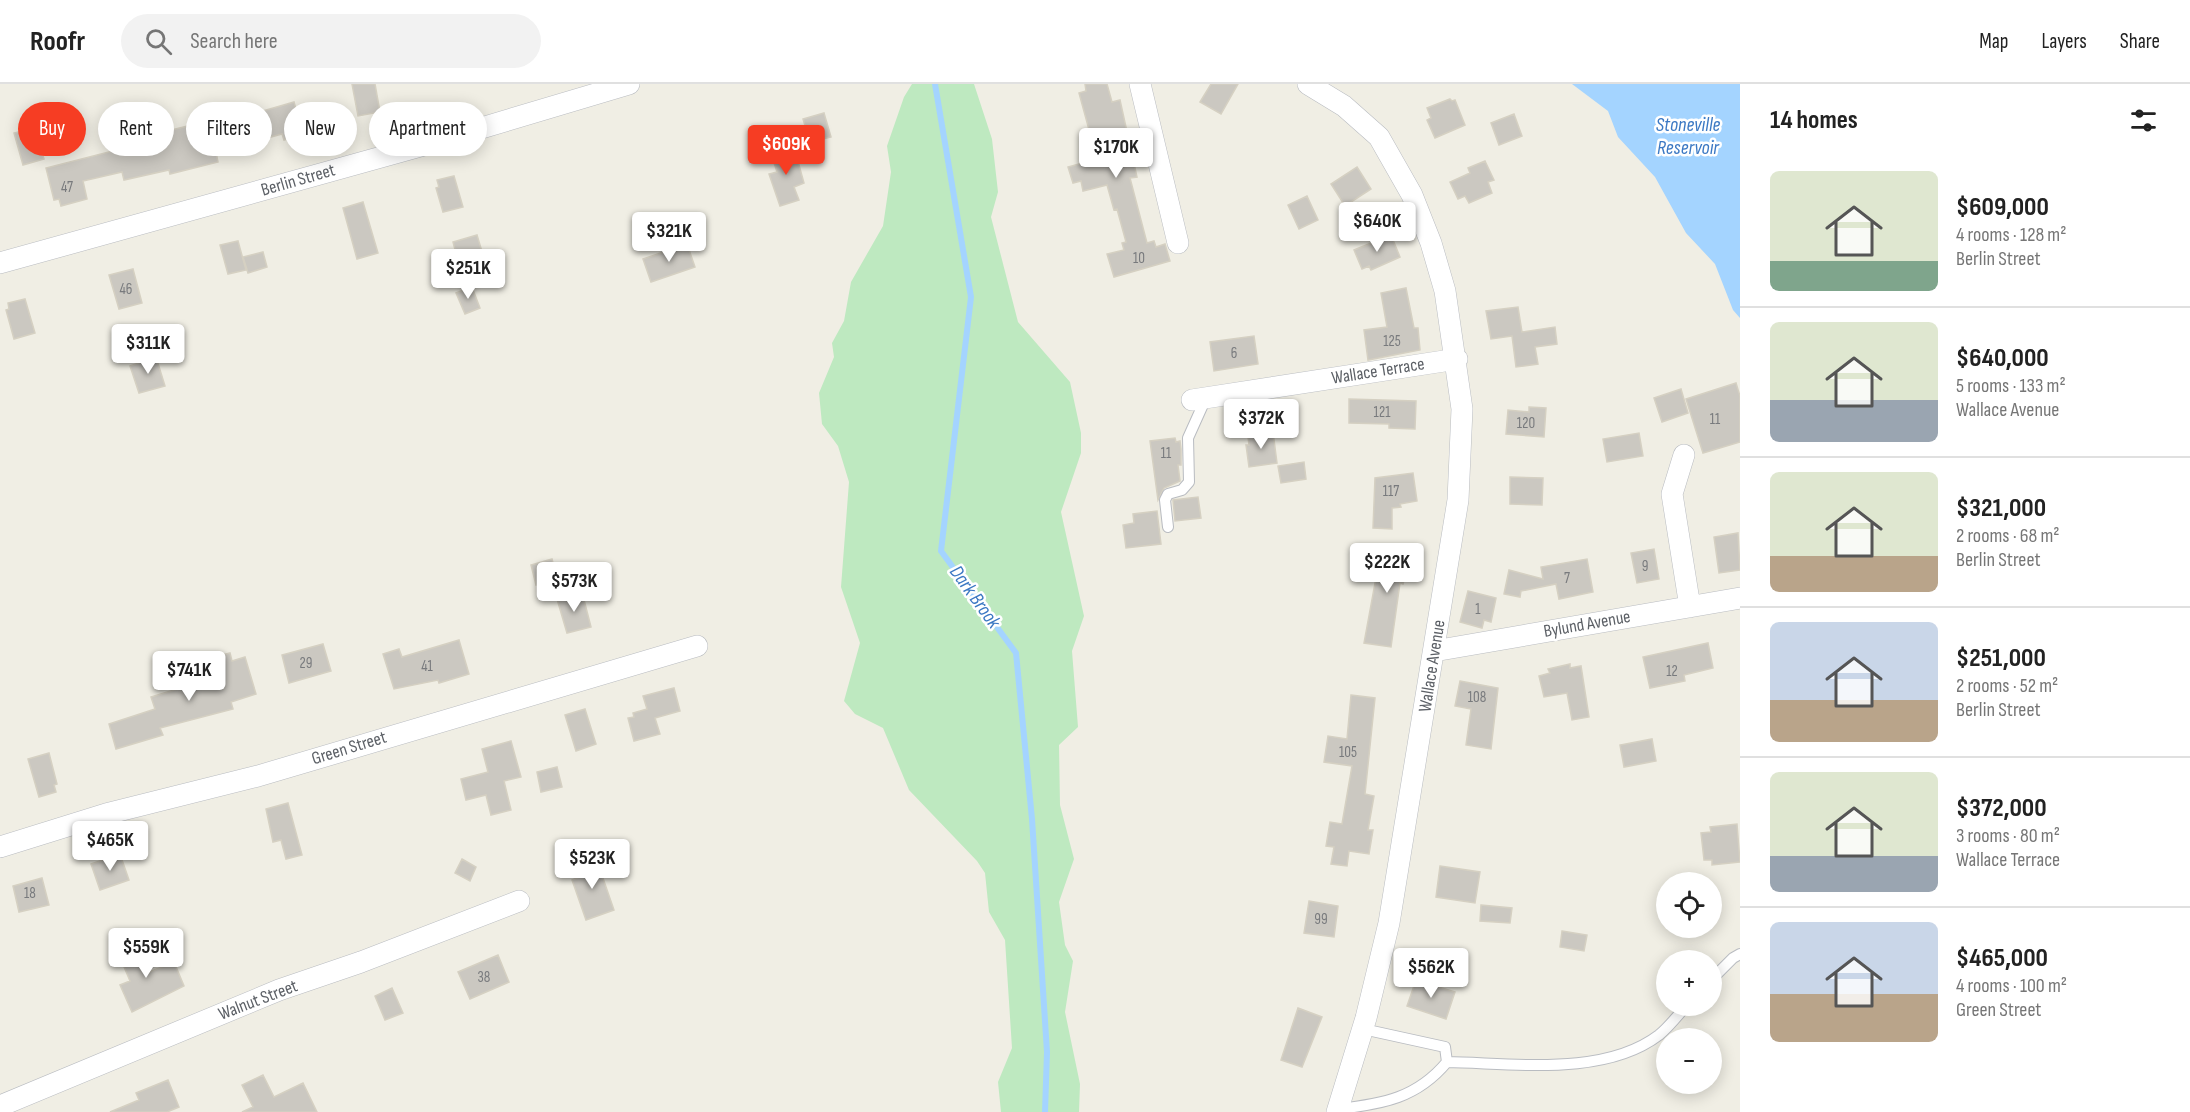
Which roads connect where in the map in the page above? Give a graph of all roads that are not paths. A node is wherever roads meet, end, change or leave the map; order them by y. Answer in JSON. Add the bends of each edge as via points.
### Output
{"nodes":[{"id":1,"x":628,"y":84,"type":"edge"},
{"id":2,"x":1140,"y":84,"type":"edge"},
{"id":3,"x":1308,"y":84,"type":"edge"},
{"id":4,"x":1178,"y":243,"type":"dead end"},
{"id":5,"x":0,"y":263,"type":"edge"},
{"id":6,"x":1457,"y":359,"type":"junction"},
{"id":7,"x":1199,"y":399,"type":"joint"},
{"id":8,"x":1684,"y":455,"type":"dead end"},
{"id":9,"x":1168,"y":527,"type":"dead end"},
{"id":10,"x":1740,"y":598,"type":"edge"},
{"id":11,"x":1690,"y":607,"type":"junction"},
{"id":12,"x":697,"y":646,"type":"dead end"},
{"id":13,"x":1434,"y":651,"type":"junction"},
{"id":14,"x":0,"y":847,"type":"edge"},
{"id":15,"x":519,"y":901,"type":"dead end"},
{"id":16,"x":1740,"y":954,"type":"edge"},
{"id":17,"x":1722,"y":969,"type":"edge"},
{"id":18,"x":1677,"y":1016,"type":"edge"},
{"id":19,"x":1362,"y":1029,"type":"junction"},
{"id":20,"x":1448,"y":1062,"type":"junction"},
{"id":21,"x":0,"y":1106,"type":"edge"},
{"id":22,"x":1338,"y":1111,"type":"edge"}],
"edges":[{"from":1,"to":5,"type":"street","name":"Berlin Street"},
{"from":2,"to":4,"type":"street"},
{"from":3,"to":6,"type":"street","name":"Wallace Avenue","via":[[1368,126],[1402,175],[1439,268]]},
{"from":6,"to":7,"type":"street","name":"Wallace Terrace"},
{"from":6,"to":13,"type":"street","name":"Wallace Avenue","via":[[1462,410],[1461,473]]},
{"from":7,"to":9,"type":"lane","via":[[1188,438],[1189,482],[1165,500]]},
{"from":8,"to":11,"type":"street","via":[[1672,494]]},
{"from":10,"to":11,"type":"street","name":"Bylund Avenue"},
{"from":11,"to":13,"type":"street","name":"Bylund Avenue"},
{"from":12,"to":14,"type":"street","name":"Green Street","via":[[258,776],[106,814]]},
{"from":13,"to":19,"type":"street","name":"Wallace Avenue","via":[[1389,923]]},
{"from":15,"to":21,"type":"street","name":"Walnut Street","via":[[279,990]]},
{"from":16,"to":17,"type":"lane"},
{"from":18,"to":20,"type":"lane","via":[[1659,1035],[1626,1054],[1577,1064]]},
{"from":19,"to":20,"type":"lane","via":[[1445,1047]]},
{"from":19,"to":22,"type":"street","name":"Wallace Avenue"},
{"from":20,"to":22,"type":"lane","via":[[1431,1081],[1384,1104]]}]}
